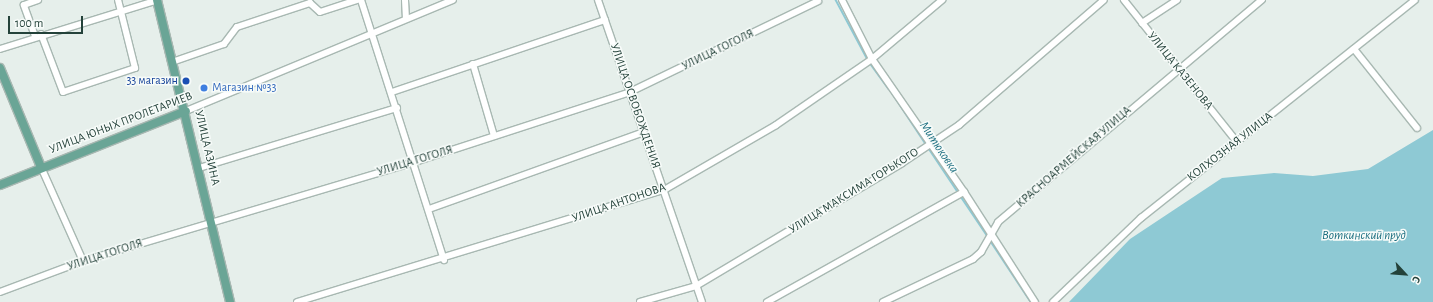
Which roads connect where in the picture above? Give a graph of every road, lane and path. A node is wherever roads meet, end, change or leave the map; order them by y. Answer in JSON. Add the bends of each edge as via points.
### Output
{"nodes":[{"id":1,"x":38,"y":0,"type":"edge"},
{"id":2,"x":118,"y":0,"type":"edge"},
{"id":3,"x":157,"y":0,"type":"edge"},
{"id":4,"x":358,"y":0,"type":"edge"},
{"id":5,"x":362,"y":0,"type":"edge"},
{"id":6,"x":405,"y":0,"type":"edge"},
{"id":7,"x":454,"y":0,"type":"edge"},
{"id":8,"x":598,"y":0,"type":"edge"},
{"id":9,"x":842,"y":0,"type":"edge"},
{"id":10,"x":942,"y":0,"type":"edge"},
{"id":11,"x":1104,"y":0,"type":"edge"},
{"id":12,"x":1124,"y":0,"type":"edge"},
{"id":13,"x":1177,"y":0,"type":"edge"},
{"id":14,"x":1262,"y":0,"type":"edge"},
{"id":15,"x":1415,"y":0,"type":"edge"},
{"id":16,"x":818,"y":1,"type":"dead end"},
{"id":17,"x":121,"y":14,"type":"junction"},
{"id":18,"x":406,"y":19,"type":"junction"},
{"id":19,"x":605,"y":20,"type":"junction"},
{"id":20,"x":1142,"y":23,"type":"junction"},
{"id":21,"x":372,"y":33,"type":"junction"},
{"id":22,"x":38,"y":35,"type":"junction"},
{"id":23,"x":0,"y":49,"type":"edge"},
{"id":24,"x":1354,"y":49,"type":"junction"},
{"id":25,"x":870,"y":60,"type":"junction"},
{"id":26,"x":172,"y":62,"type":"junction"},
{"id":27,"x":473,"y":64,"type":"junction"},
{"id":28,"x":0,"y":68,"type":"edge"},
{"id":29,"x":1178,"y":68,"type":"junction"},
{"id":30,"x":392,"y":92,"type":"junction"},
{"id":31,"x":630,"y":92,"type":"junction"},
{"id":32,"x":397,"y":108,"type":"junction"},
{"id":33,"x":186,"y":111,"type":"junction"},
{"id":34,"x":1417,"y":128,"type":"dead end"},
{"id":35,"x":644,"y":132,"type":"junction"},
{"id":36,"x":494,"y":136,"type":"junction"},
{"id":37,"x":1237,"y":142,"type":"junction"},
{"id":38,"x":928,"y":145,"type":"junction"},
{"id":39,"x":415,"y":162,"type":"junction"},
{"id":40,"x":41,"y":167,"type":"junction"},
{"id":41,"x":199,"y":168,"type":"junction"},
{"id":42,"x":0,"y":186,"type":"edge"},
{"id":43,"x":664,"y":190,"type":"junction"},
{"id":44,"x":964,"y":192,"type":"junction"},
{"id":45,"x":429,"y":209,"type":"junction"},
{"id":46,"x":213,"y":222,"type":"junction"},
{"id":47,"x":990,"y":234,"type":"junction"},
{"id":48,"x":444,"y":260,"type":"junction"},
{"id":49,"x":82,"y":261,"type":"junction"},
{"id":50,"x":696,"y":286,"type":"junction"},
{"id":51,"x":0,"y":292,"type":"edge"},
{"id":52,"x":230,"y":302,"type":"edge"},
{"id":53,"x":297,"y":302,"type":"edge"},
{"id":54,"x":640,"y":302,"type":"edge"},
{"id":55,"x":702,"y":302,"type":"edge"},
{"id":56,"x":766,"y":302,"type":"edge"},
{"id":57,"x":883,"y":302,"type":"edge"},
{"id":58,"x":1035,"y":302,"type":"edge"},
{"id":59,"x":1053,"y":302,"type":"edge"}],
"edges":[{"from":1,"to":22,"type":"street","via":[[24,5]]},
{"from":2,"to":17,"type":"street"},
{"from":3,"to":17,"type":"street"},
{"from":3,"to":26,"type":"main road","name":"УЛИЦА АЗИНА"},
{"from":4,"to":26,"type":"street","via":[[320,12],[310,3],[237,27],[224,44]]},
{"from":5,"to":21,"type":"street"},
{"from":6,"to":18,"type":"street"},
{"from":7,"to":18,"type":"street","name":"УЛИЦА ЮНЫХ ПРОЛЕТАРИЕВ"},
{"from":8,"to":19,"type":"street","name":"УЛИЦА ОСВОБОЖДЕНИЯ"},
{"from":9,"to":25,"type":"street"},
{"from":10,"to":25,"type":"street","name":"УЛИЦА АНТОНОВА"},
{"from":11,"to":38,"type":"street","name":"УЛИЦА МАКСИМА ГОРЬКОГО","via":[[959,125]]},
{"from":12,"to":20,"type":"street","name":"УЛИЦА КАЗЕНОВА"},
{"from":13,"to":20,"type":"street"},
{"from":14,"to":29,"type":"street","name":"КРАСНОАРМЕЙСКАЯ УЛИЦА"},
{"from":15,"to":24,"type":"street","name":"КОЛХОЗНАЯ УЛИЦА"},
{"from":16,"to":31,"type":"street","name":"УЛИЦА ГОГОЛЯ"},
{"from":17,"to":22,"type":"street"},
{"from":17,"to":22,"type":"street","via":[[135,68],[63,92]]},
{"from":18,"to":21,"type":"street","name":"УЛИЦА ЮНЫХ ПРОЛЕТАРИЕВ"},
{"from":19,"to":27,"type":"street"},
{"from":19,"to":31,"type":"street","name":"УЛИЦА ОСВОБОЖДЕНИЯ"},
{"from":20,"to":29,"type":"street","name":"УЛИЦА КАЗЕНОВА"},
{"from":21,"to":30,"type":"street"},
{"from":21,"to":33,"type":"street","name":"УЛИЦА ЮНЫХ ПРОЛЕТАРИЕВ"},
{"from":22,"to":23,"type":"street"},
{"from":24,"to":34,"type":"street"},
{"from":24,"to":37,"type":"street","name":"КОЛХОЗНАЯ УЛИЦА"},
{"from":25,"to":38,"type":"street"},
{"from":25,"to":43,"type":"street","name":"УЛИЦА АНТОНОВА","via":[[776,125]]},
{"from":26,"to":33,"type":"main road","name":"УЛИЦА АЗИНА"},
{"from":27,"to":30,"type":"street"},
{"from":27,"to":36,"type":"street"},
{"from":28,"to":40,"type":"main road"},
{"from":29,"to":37,"type":"street","name":"УЛИЦА КАЗЕНОВА"},
{"from":29,"to":47,"type":"street","name":"КРАСНОАРМЕЙСКАЯ УЛИЦА","via":[[998,222]]},
{"from":30,"to":32,"type":"street"},
{"from":31,"to":35,"type":"street","name":"УЛИЦА ОСВОБОЖДЕНИЯ"},
{"from":31,"to":36,"type":"street","name":"УЛИЦА ГОГОЛЯ"},
{"from":32,"to":39,"type":"street"},
{"from":32,"to":41,"type":"street"},
{"from":33,"to":40,"type":"main road","name":"УЛИЦА ЮНЫХ ПРОЛЕТАРИЕВ"},
{"from":33,"to":41,"type":"main road","name":"УЛИЦА АЗИНА"},
{"from":35,"to":43,"type":"street","name":"УЛИЦА ОСВОБОЖДЕНИЯ"},
{"from":35,"to":45,"type":"street"},
{"from":36,"to":39,"type":"street","name":"УЛИЦА ГОГОЛЯ"},
{"from":37,"to":59,"type":"street","name":"КОЛХОЗНАЯ УЛИЦА","via":[[1141,218]]},
{"from":38,"to":44,"type":"street"},
{"from":38,"to":50,"type":"street","name":"УЛИЦА МАКСИМА ГОРЬКОГО"},
{"from":39,"to":45,"type":"street"},
{"from":39,"to":46,"type":"street","name":"УЛИЦА ГОГОЛЯ"},
{"from":40,"to":42,"type":"main road","name":"УЛИЦА ЮНЫХ ПРОЛЕТАРИЕВ"},
{"from":40,"to":49,"type":"street"},
{"from":41,"to":46,"type":"main road","name":"УЛИЦА АЗИНА"},
{"from":43,"to":48,"type":"street","name":"УЛИЦА АНТОНОВА"},
{"from":43,"to":50,"type":"street","name":"УЛИЦА ОСВОБОЖДЕНИЯ"},
{"from":44,"to":47,"type":"street"},
{"from":44,"to":56,"type":"street"},
{"from":45,"to":48,"type":"street"},
{"from":46,"to":49,"type":"street","name":"УЛИЦА ГОГОЛЯ"},
{"from":46,"to":52,"type":"main road","name":"УЛИЦА АЗИНА"},
{"from":47,"to":57,"type":"street","name":"КРАСНОАРМЕЙСКАЯ УЛИЦА","via":[[986,244],[973,259]]},
{"from":47,"to":58,"type":"street"},
{"from":48,"to":53,"type":"street","name":"УЛИЦА АНТОНОВА"},
{"from":49,"to":51,"type":"street","name":"УЛИЦА ГОГОЛЯ"},
{"from":50,"to":54,"type":"street","name":"УЛИЦА МАКСИМА ГОРЬКОГО"},
{"from":50,"to":55,"type":"street","name":"УЛИЦА ОСВОБОЖДЕНИЯ"}]}
